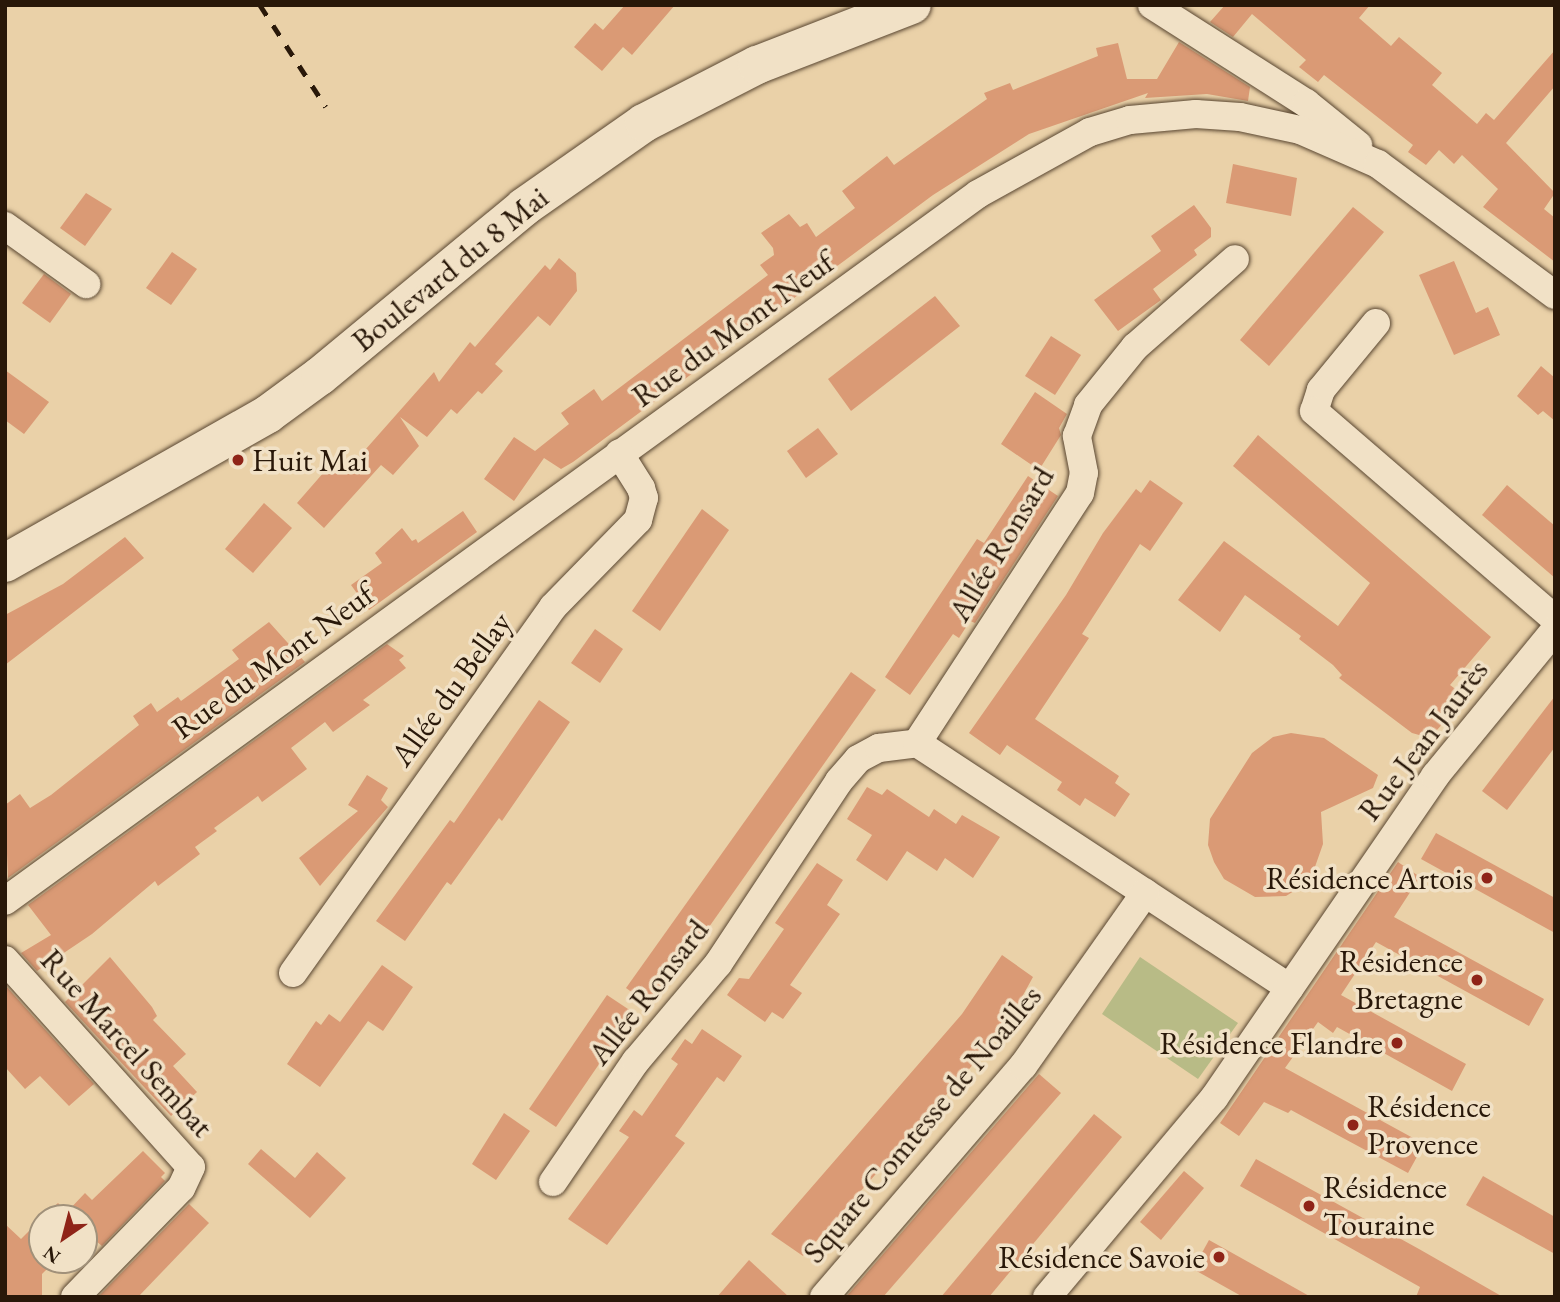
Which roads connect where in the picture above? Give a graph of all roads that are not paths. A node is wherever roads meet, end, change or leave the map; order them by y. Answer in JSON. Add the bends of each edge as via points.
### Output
{"nodes":[{"id":1,"x":912,"y":5,"type":"edge"},
{"id":2,"x":1152,"y":5,"type":"edge"},
{"id":3,"x":1378,"y":164,"type":"junction"},
{"id":4,"x":5,"y":226,"type":"edge"},
{"id":5,"x":1235,"y":259,"type":"dead end"},
{"id":6,"x":86,"y":284,"type":"dead end"},
{"id":7,"x":1555,"y":295,"type":"edge"},
{"id":8,"x":1376,"y":323,"type":"dead end"},
{"id":9,"x":620,"y":453,"type":"junction"},
{"id":10,"x":5,"y":563,"type":"edge"},
{"id":11,"x":1555,"y":619,"type":"edge"},
{"id":12,"x":1555,"y":629,"type":"edge"},
{"id":13,"x":917,"y":743,"type":"junction"},
{"id":14,"x":1145,"y":893,"type":"junction"},
{"id":15,"x":5,"y":901,"type":"edge"},
{"id":16,"x":5,"y":960,"type":"edge"},
{"id":17,"x":293,"y":973,"type":"dead end"},
{"id":18,"x":1290,"y":988,"type":"junction"},
{"id":19,"x":552,"y":1182,"type":"dead end"},
{"id":20,"x":75,"y":1297,"type":"edge"},
{"id":21,"x":824,"y":1297,"type":"edge"},
{"id":22,"x":1047,"y":1297,"type":"edge"}],
"edges":[{"from":1,"to":10,"type":"main road","name":"Boulevard du 8 Mai","via":[[757,65],[644,124],[523,206],[268,414]]},
{"from":2,"to":3,"type":"street","via":[[1306,103]]},
{"from":3,"to":7,"type":"street","name":"Rue du Mont Neuf"},
{"from":3,"to":9,"type":"street","name":"Rue du Mont Neuf","via":[[1300,130],[1240,117],[1162,115],[1090,132],[993,183]]},
{"from":4,"to":6,"type":"street"},
{"from":5,"to":13,"type":"street","name":"Allée Ronsard","via":[[1135,346],[1088,405],[1077,436],[1084,472],[1080,493]]},
{"from":8,"to":11,"type":"street","via":[[1321,390],[1314,411]]},
{"from":9,"to":15,"type":"street","name":"Rue du Mont Neuf"},
{"from":9,"to":17,"type":"street","name":"Allée du Bellay","via":[[644,498],[638,520],[554,607]]},
{"from":12,"to":18,"type":"street","name":"Rue Jean Jaurès","via":[[1434,776]]},
{"from":13,"to":14,"type":"street"},
{"from":13,"to":19,"type":"street","name":"Allée Ronsard","via":[[879,748],[848,769],[718,964],[636,1061]]},
{"from":14,"to":18,"type":"street"},
{"from":14,"to":21,"type":"street","name":"Square Comtesse de Noailles","via":[[1023,1066]]},
{"from":16,"to":20,"type":"street","name":"Rue Marcel Sembat","via":[[191,1167],[181,1188]]},
{"from":18,"to":22,"type":"street","name":"Rue Jean Jaurès","via":[[1186,1134]]}]}
